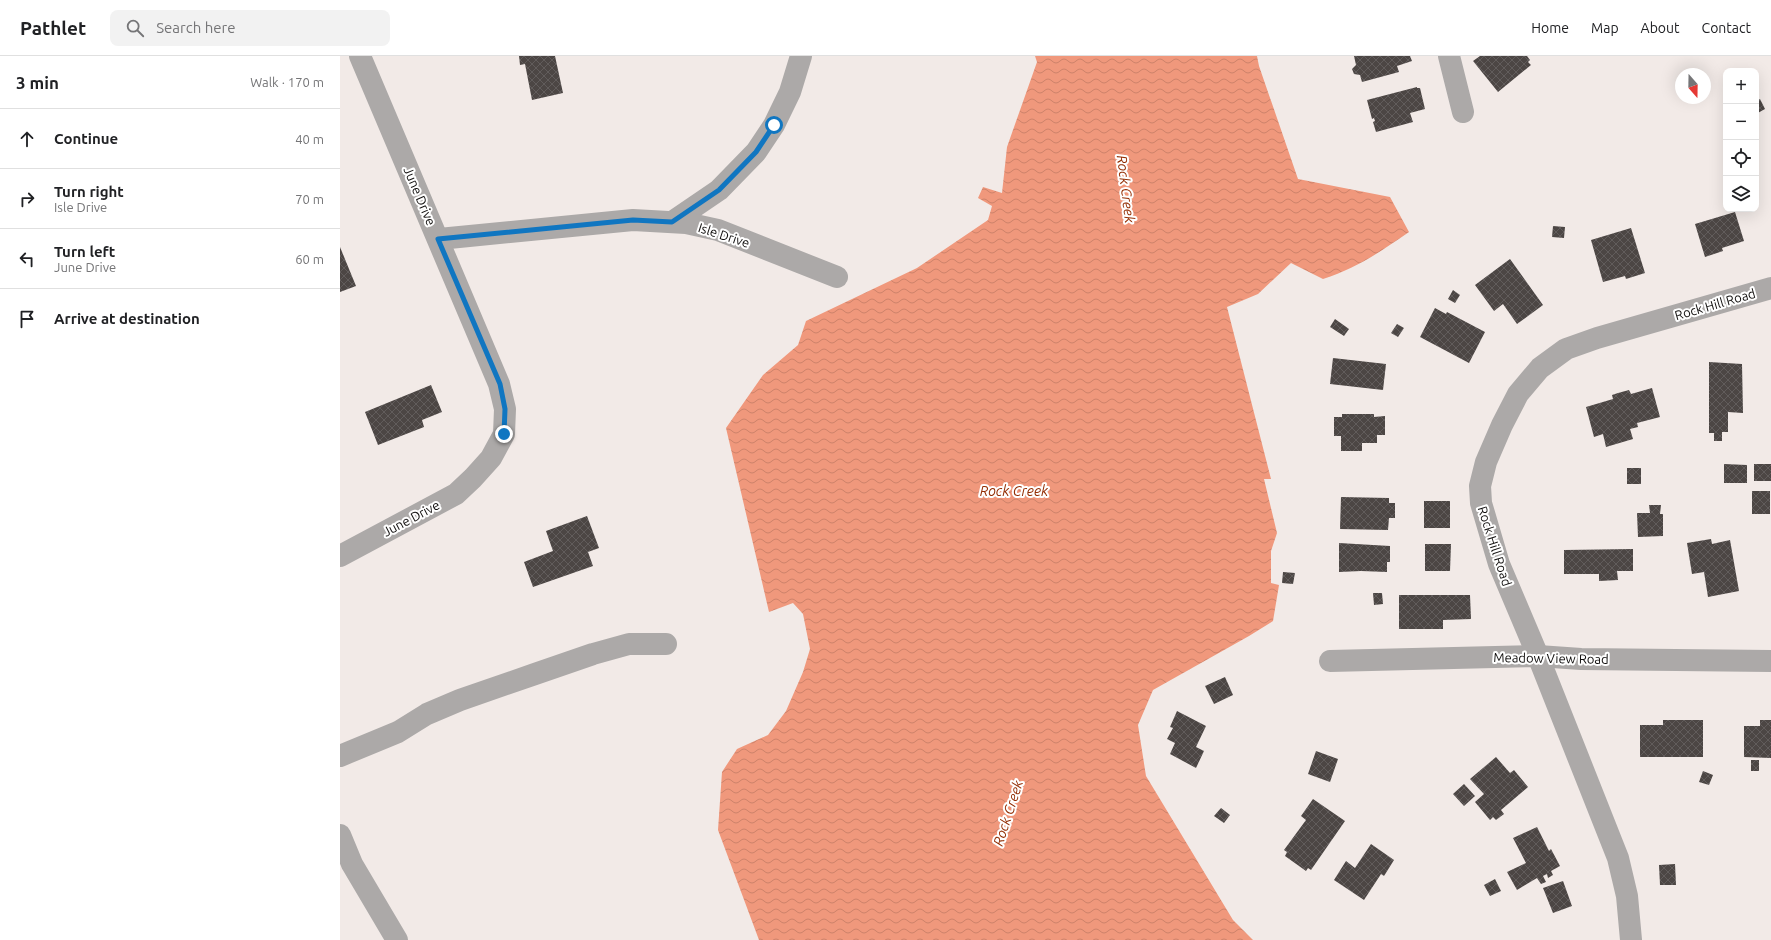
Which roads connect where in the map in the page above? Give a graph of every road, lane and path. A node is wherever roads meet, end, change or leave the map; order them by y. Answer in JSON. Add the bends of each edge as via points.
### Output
{"nodes":[{"id":1,"x":360,"y":56,"type":"edge"},
{"id":2,"x":801,"y":56,"type":"edge"},
{"id":3,"x":1449,"y":56,"type":"edge"},
{"id":4,"x":1463,"y":112,"type":"dead end"},
{"id":5,"x":672,"y":222,"type":"junction"},
{"id":6,"x":438,"y":239,"type":"junction"},
{"id":7,"x":837,"y":277,"type":"dead end"},
{"id":8,"x":1771,"y":288,"type":"edge"},
{"id":9,"x":340,"y":556,"type":"edge"},
{"id":10,"x":666,"y":644,"type":"dead end"},
{"id":11,"x":1538,"y":656,"type":"junction"},
{"id":12,"x":1330,"y":661,"type":"dead end"},
{"id":13,"x":1771,"y":661,"type":"edge"},
{"id":14,"x":340,"y":756,"type":"edge"},
{"id":15,"x":340,"y":835,"type":"edge"},
{"id":16,"x":396,"y":940,"type":"edge"},
{"id":17,"x":1630,"y":940,"type":"edge"}],
"edges":[{"from":1,"to":6,"type":"street","name":"June Drive"},
{"from":2,"to":5,"type":"street","via":[[790,92],[774,125],[756,152],[719,190]]},
{"from":3,"to":4,"type":"street"},
{"from":5,"to":6,"type":"street","name":"Isle Drive","via":[[633,220]]},
{"from":5,"to":7,"type":"street","name":"Isle Drive","via":[[718,230]]},
{"from":6,"to":9,"type":"street","name":"June Drive","via":[[500,384],[505,409],[504,434],[490,458],[456,494]]},
{"from":8,"to":11,"type":"street","name":"Rock Hill Road","via":[[1566,349],[1540,368],[1518,394],[1486,462],[1480,486],[1481,503],[1499,564]]},
{"from":10,"to":14,"type":"street","via":[[629,644],[542,671],[434,711],[398,732]]},
{"from":11,"to":12,"type":"street","name":"Meadow View Road"},
{"from":11,"to":13,"type":"street","name":"Meadow View Road","via":[[1581,659]]},
{"from":11,"to":17,"type":"street","name":"Rock Hill Road","via":[[1618,858],[1628,896]]},
{"from":15,"to":16,"type":"street","via":[[352,864]]}]}
